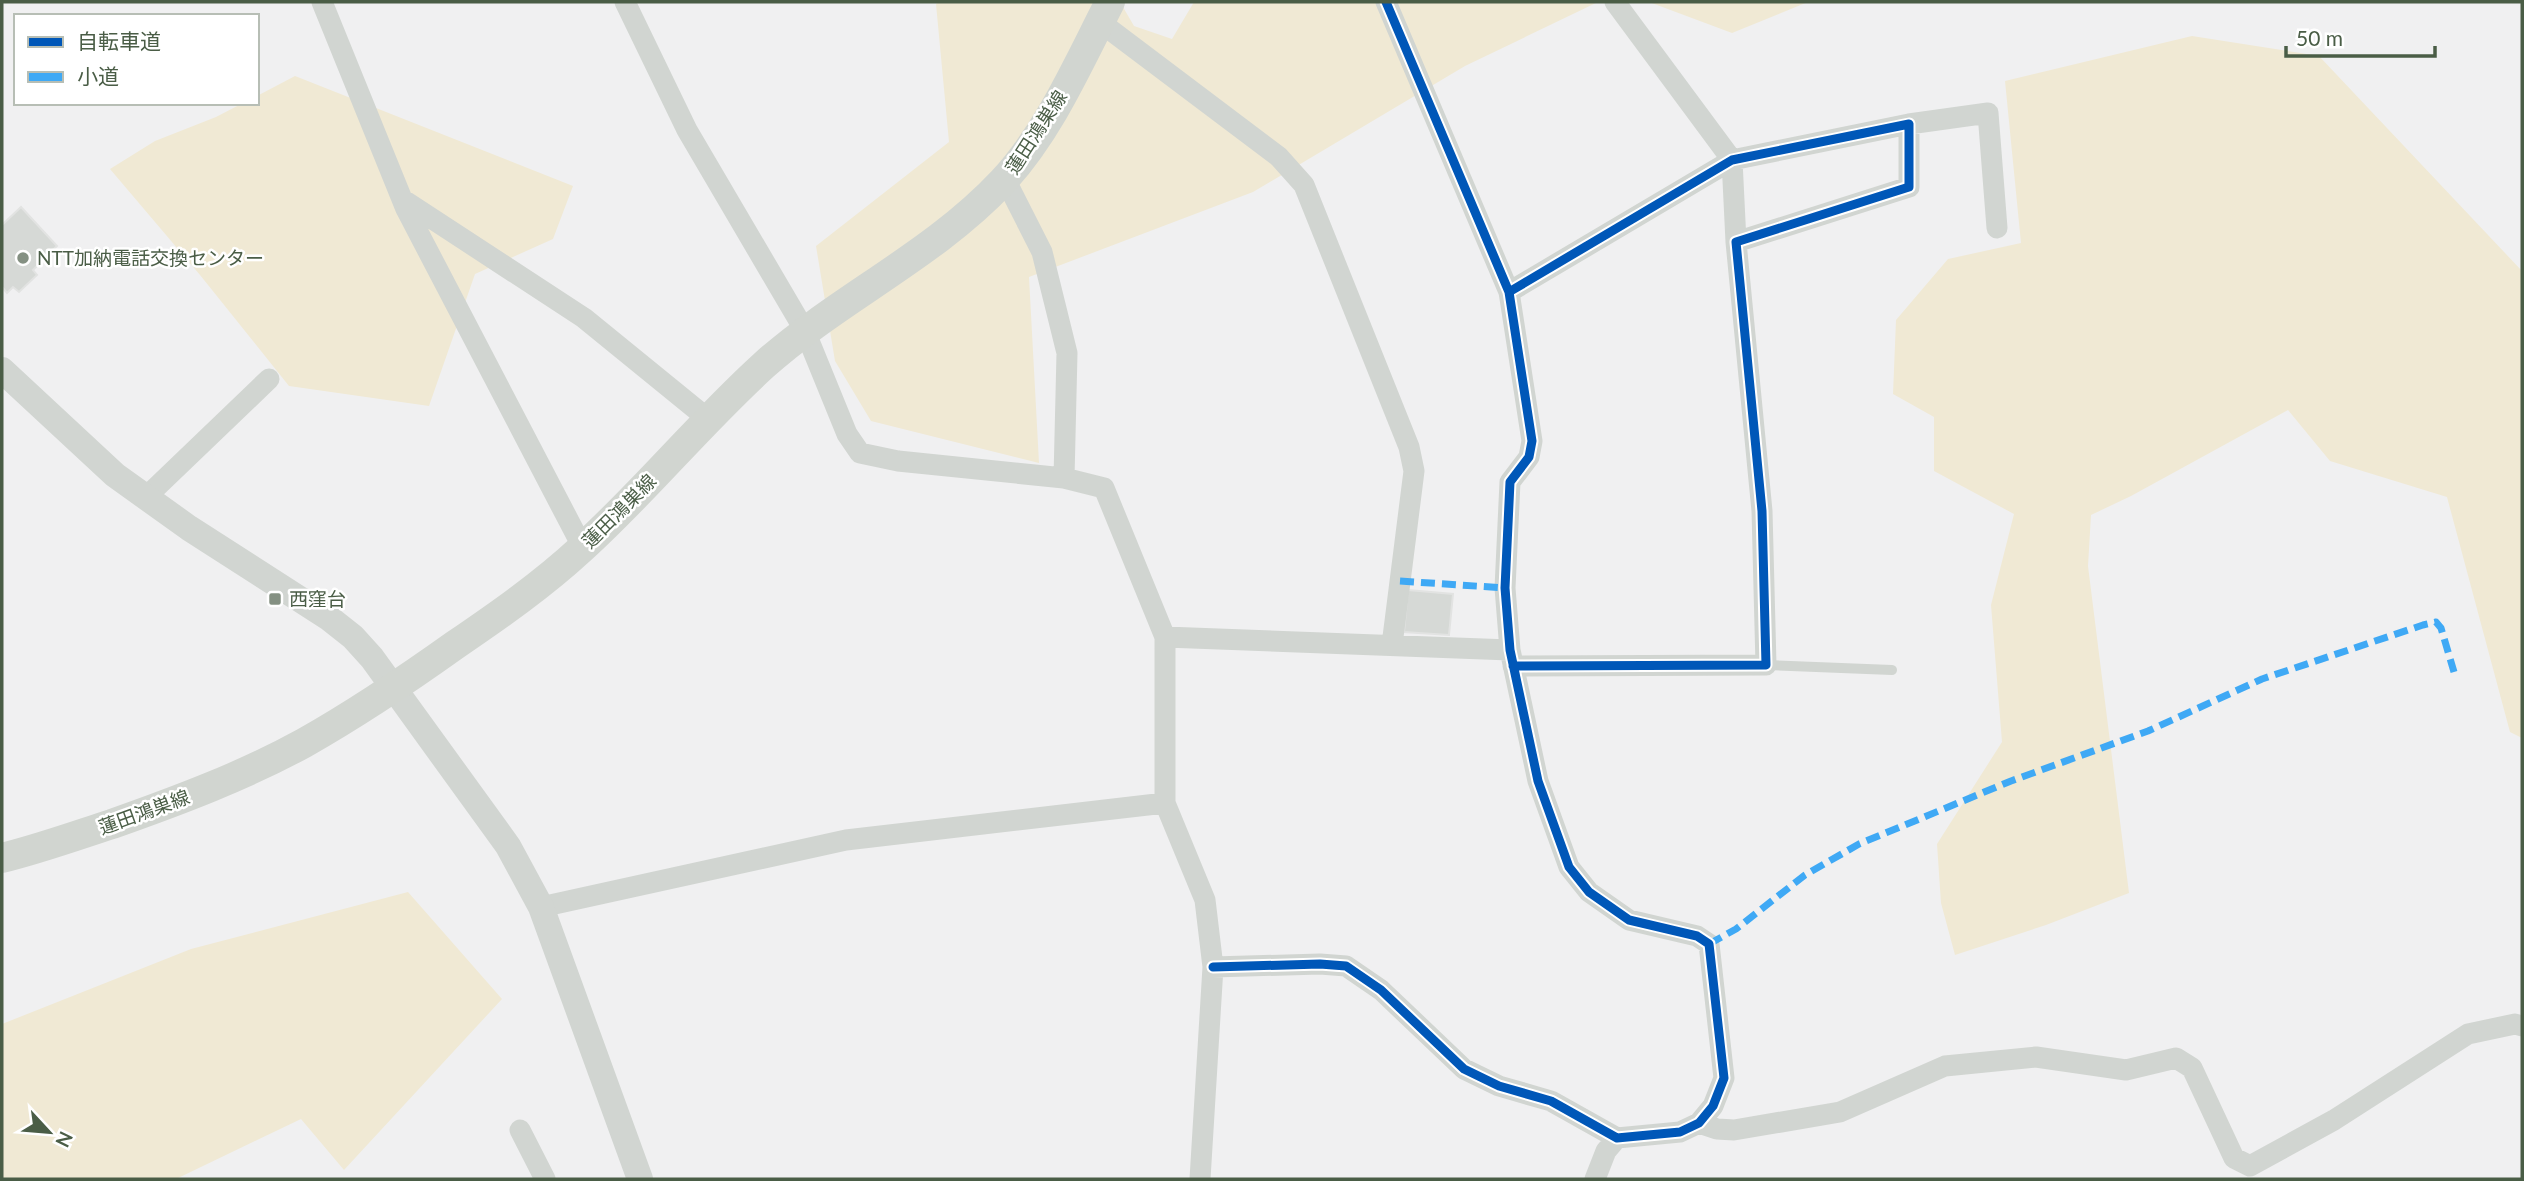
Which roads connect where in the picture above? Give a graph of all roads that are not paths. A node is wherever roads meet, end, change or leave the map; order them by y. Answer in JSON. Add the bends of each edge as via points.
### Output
{"nodes":[{"id":1,"x":322,"y":2,"type":"edge"},
{"id":2,"x":625,"y":2,"type":"edge"},
{"id":3,"x":1386,"y":2,"type":"edge"},
{"id":4,"x":1615,"y":2,"type":"edge"},
{"id":5,"x":1105,"y":12,"type":"edge"},
{"id":6,"x":1909,"y":124,"type":"junction"},
{"id":7,"x":1732,"y":160,"type":"junction"},
{"id":8,"x":1005,"y":179,"type":"junction"},
{"id":9,"x":402,"y":198,"type":"junction"},
{"id":10,"x":1997,"y":228,"type":"dead end"},
{"id":11,"x":1736,"y":242,"type":"junction"},
{"id":12,"x":1509,"y":292,"type":"junction"},
{"id":13,"x":805,"y":331,"type":"junction"},
{"id":14,"x":2,"y":370,"type":"edge"},
{"id":15,"x":270,"y":379,"type":"dead end"},
{"id":16,"x":708,"y":419,"type":"junction"},
{"id":17,"x":1064,"y":478,"type":"junction"},
{"id":18,"x":145,"y":498,"type":"junction"},
{"id":19,"x":583,"y":548,"type":"junction"},
{"id":20,"x":1165,"y":637,"type":"junction"},
{"id":21,"x":1392,"y":645,"type":"junction"},
{"id":22,"x":1511,"y":658,"type":"junction"},
{"id":23,"x":1766,"y":665,"type":"junction"},
{"id":24,"x":1892,"y":670,"type":"dead end"},
{"id":25,"x":395,"y":688,"type":"junction"},
{"id":26,"x":1165,"y":803,"type":"junction"},
{"id":27,"x":2,"y":858,"type":"edge"},
{"id":28,"x":541,"y":908,"type":"junction"},
{"id":29,"x":1213,"y":967,"type":"junction"},
{"id":30,"x":2522,"y":1026,"type":"edge"},
{"id":31,"x":1699,"y":1123,"type":"junction"},
{"id":32,"x":520,"y":1130,"type":"dead end"},
{"id":33,"x":1617,"y":1138,"type":"junction"},
{"id":34,"x":545,"y":1179,"type":"edge"},
{"id":35,"x":640,"y":1179,"type":"edge"},
{"id":36,"x":1200,"y":1179,"type":"edge"},
{"id":37,"x":1595,"y":1179,"type":"edge"}],
"edges":[{"from":1,"to":9,"type":"street"},
{"from":2,"to":13,"type":"street","via":[[687,130]]},
{"from":3,"to":12,"type":"street"},
{"from":4,"to":7,"type":"street"},
{"from":5,"to":8,"type":"main road","name":"蓮田鴻巣線","via":[[1057,104]]},
{"from":5,"to":21,"type":"street","via":[[1279,157],[1304,184],[1415,471]]},
{"from":6,"to":7,"type":"street"},
{"from":6,"to":10,"type":"street","via":[[1988,113]]},
{"from":6,"to":11,"type":"street","via":[[1909,187]]},
{"from":7,"to":11,"type":"street"},
{"from":7,"to":12,"type":"street"},
{"from":8,"to":13,"type":"main road","name":"蓮田鴻巣線","via":[[929,246]]},
{"from":8,"to":17,"type":"street","via":[[1042,252],[1067,353]]},
{"from":9,"to":16,"type":"street","via":[[584,317]]},
{"from":9,"to":19,"type":"street"},
{"from":11,"to":23,"type":"street","via":[[1762,511]]},
{"from":12,"to":22,"type":"street","via":[[1532,441],[1530,457],[1510,482],[1505,588]]},
{"from":13,"to":16,"type":"main road","name":"蓮田鴻巣線"},
{"from":13,"to":17,"type":"street","via":[[847,434],[860,453]]},
{"from":14,"to":18,"type":"street"},
{"from":15,"to":18,"type":"street"},
{"from":16,"to":19,"type":"main road","name":"蓮田鴻巣線"},
{"from":17,"to":20,"type":"street","via":[[1104,488]]},
{"from":18,"to":25,"type":"street","via":[[329,618],[366,651]]},
{"from":19,"to":25,"type":"main road","name":"蓮田鴻巣線","via":[[503,612]]},
{"from":20,"to":21,"type":"street"},
{"from":20,"to":26,"type":"street"},
{"from":21,"to":22,"type":"street"},
{"from":22,"to":23,"type":"street"},
{"from":22,"to":31,"type":"street","via":[[1538,781],[1569,867],[1589,892],[1629,920],[1697,936],[1709,944],[1724,1078],[1713,1106]]},
{"from":23,"to":24,"type":"lane"},
{"from":25,"to":27,"type":"main road","name":"蓮田鴻巣線","via":[[302,744],[182,800]]},
{"from":25,"to":28,"type":"street","via":[[508,846]]},
{"from":26,"to":28,"type":"street","via":[[846,840]]},
{"from":26,"to":29,"type":"street","via":[[1206,900]]},
{"from":28,"to":35,"type":"street"},
{"from":29,"to":33,"type":"street","via":[[1346,966],[1381,990],[1464,1069],[1499,1086],[1551,1101]]},
{"from":29,"to":36,"type":"street"},
{"from":30,"to":31,"type":"street","via":[[2468,1034],[2334,1120],[2250,1166],[2234,1158],[2192,1068],[2176,1058],[2126,1070],[2036,1057],[1945,1066],[1840,1112],[1734,1130]]},
{"from":31,"to":33,"type":"street","via":[[1680,1132]]},
{"from":32,"to":34,"type":"street"},
{"from":33,"to":37,"type":"street","via":[[1606,1151]]}]}
